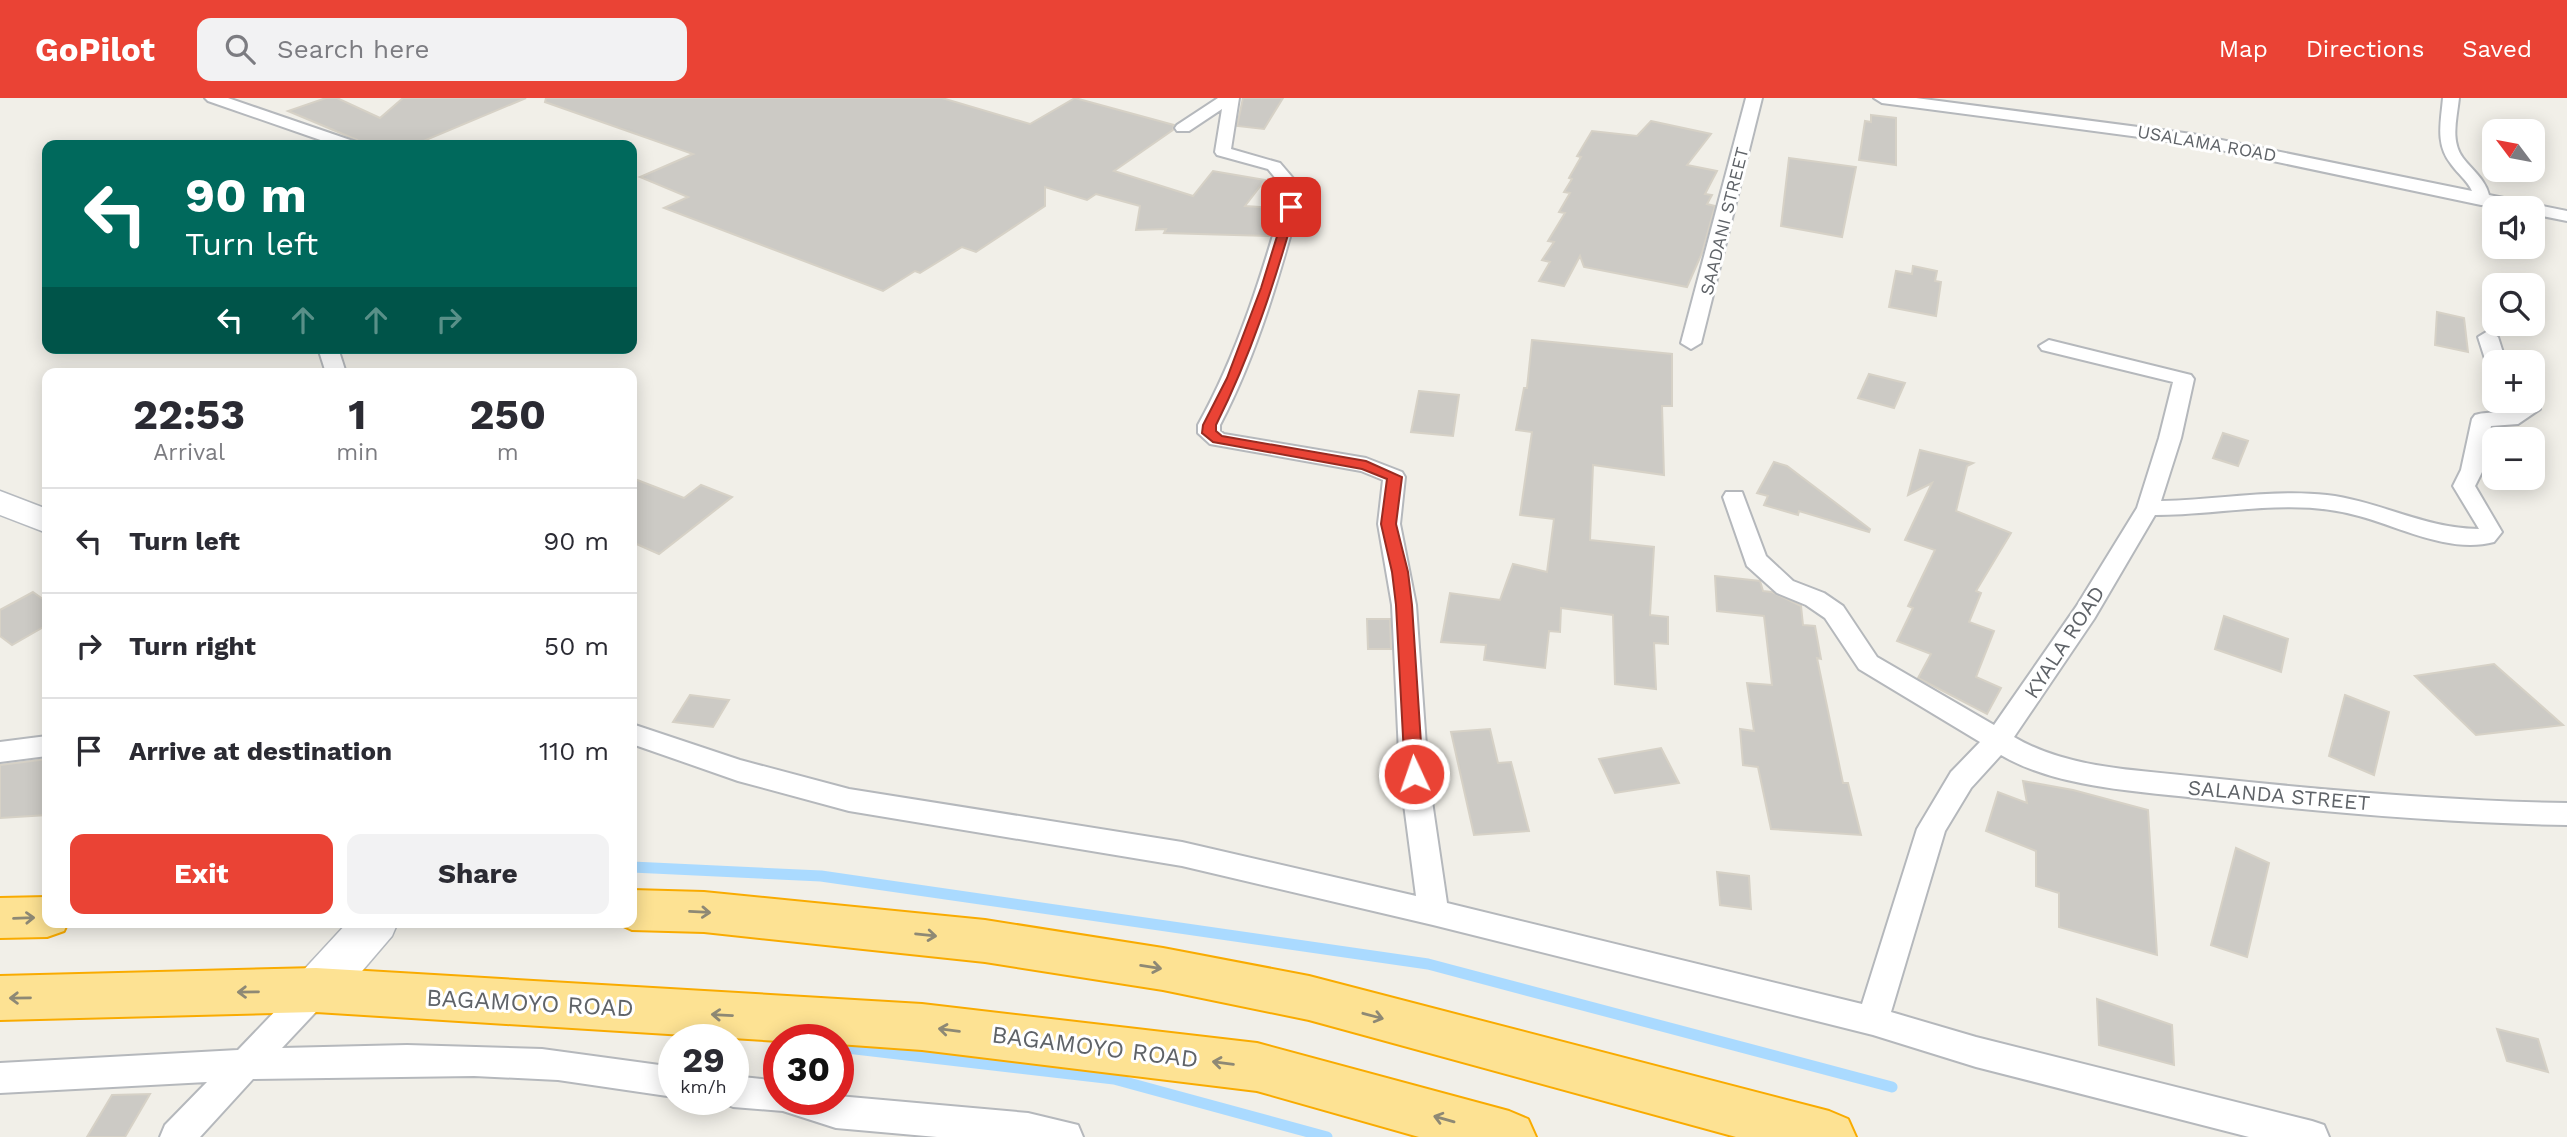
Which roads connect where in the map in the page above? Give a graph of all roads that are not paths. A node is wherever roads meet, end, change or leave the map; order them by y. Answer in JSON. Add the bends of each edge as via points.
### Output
{"nodes":[{"id":1,"x":213,"y":98,"type":"edge"},
{"id":2,"x":1230,"y":98,"type":"edge"},
{"id":3,"x":1754,"y":98,"type":"edge"},
{"id":4,"x":1882,"y":98,"type":"edge"},
{"id":5,"x":2451,"y":98,"type":"edge"},
{"id":6,"x":1183,"y":128,"type":"dead end"},
{"id":7,"x":335,"y":140,"type":"edge"},
{"id":8,"x":2481,"y":200,"type":"joint"},
{"id":9,"x":2545,"y":212,"type":"edge"},
{"id":10,"x":2567,"y":216,"type":"edge"},
{"id":11,"x":2488,"y":337,"type":"dead end"},
{"id":12,"x":1691,"y":343,"type":"dead end"},
{"id":13,"x":2049,"y":346,"type":"dead end"},
{"id":14,"x":2492,"y":350,"type":"edge"},
{"id":15,"x":2522,"y":413,"type":"edge"},
{"id":16,"x":1734,"y":498,"type":"dead end"},
{"id":17,"x":0,"y":502,"type":"edge"},
{"id":18,"x":2148,"y":508,"type":"junction"},
{"id":19,"x":42,"y":520,"type":"edge"},
{"id":20,"x":637,"y":736,"type":"edge"},
{"id":21,"x":1998,"y":740,"type":"junction"},
{"id":22,"x":42,"y":747,"type":"edge"},
{"id":23,"x":0,"y":752,"type":"edge"},
{"id":24,"x":2567,"y":814,"type":"edge"},
{"id":25,"x":637,"y":910,"type":"edge"},
{"id":26,"x":1433,"y":912,"type":"junction"},
{"id":27,"x":42,"y":917,"type":"edge"},
{"id":28,"x":0,"y":918,"type":"edge"},
{"id":29,"x":371,"y":928,"type":"edge"},
{"id":30,"x":316,"y":990,"type":"junction"},
{"id":31,"x":0,"y":998,"type":"edge"},
{"id":32,"x":1873,"y":1021,"type":"junction"},
{"id":33,"x":242,"y":1066,"type":"junction"},
{"id":34,"x":0,"y":1078,"type":"edge"},
{"id":35,"x":658,"y":1080,"type":"edge"},
{"id":36,"x":854,"y":1114,"type":"edge"},
{"id":37,"x":177,"y":1137,"type":"edge"},
{"id":38,"x":1066,"y":1137,"type":"edge"},
{"id":39,"x":1509,"y":1137,"type":"edge"},
{"id":40,"x":1829,"y":1137,"type":"edge"},
{"id":41,"x":2312,"y":1137,"type":"edge"}],
"edges":[{"from":1,"to":7,"type":"street"},
{"from":2,"to":6,"type":"street"},
{"from":2,"to":26,"type":"street","via":[[1223,152],[1274,166],[1295,190],[1267,288],[1209,433],[1218,439],[1366,465],[1394,477],[1389,524],[1403,594],[1414,774]]},
{"from":3,"to":12,"type":"street","name":"SAADANI STREET"},
{"from":4,"to":8,"type":"street","name":"USALAMA ROAD","via":[[2192,139]]},
{"from":5,"to":8,"type":"street","via":[[2449,149],[2474,179]]},
{"from":9,"to":10,"type":"street","name":"USALAMA ROAD"},
{"from":11,"to":14,"type":"street"},
{"from":13,"to":18,"type":"street","name":"KYALA ROAD","via":[[2184,379]]},
{"from":15,"to":18,"type":"street","via":[[2511,419],[2482,419],[2464,486],[2489,524],[2491,532],[2486,537],[2449,536],[2364,509],[2325,502]]},
{"from":16,"to":21,"type":"street","name":"SALANDA STREET","via":[[1755,560],[1769,575],[1834,612],[1868,663]]},
{"from":17,"to":19,"type":"street"},
{"from":18,"to":21,"type":"street","name":"KYALA ROAD","via":[[2085,613]]},
{"from":20,"to":26,"type":"street","via":[[738,770],[849,800],[1182,854]]},
{"from":21,"to":24,"type":"street","name":"SALANDA STREET","via":[[2031,760],[2114,778],[2340,801]]},
{"from":21,"to":32,"type":"street","name":"KYALA ROAD","via":[[1961,780],[1931,829]]},
{"from":22,"to":23,"type":"street"},
{"from":25,"to":40,"type":"highway","one_way":true,"via":[[704,912],[985,941],[1163,969],[1309,998]]},
{"from":26,"to":32,"type":"street"},
{"from":28,"to":27,"type":"highway","one_way":true},
{"from":29,"to":30,"type":"street"},
{"from":30,"to":31,"type":"highway","name":"BAGAMOYO ROAD","one_way":true},
{"from":30,"to":33,"type":"street"},
{"from":39,"to":30,"type":"highway","name":"BAGAMOYO ROAD","one_way":true,"via":[[1257,1067],[922,1027]]},
{"from":32,"to":41,"type":"street","via":[[1976,1052]]},
{"from":33,"to":34,"type":"street"},
{"from":33,"to":35,"type":"street","via":[[307,1062],[531,1064]]},
{"from":33,"to":37,"type":"street"},
{"from":36,"to":38,"type":"street","via":[[1028,1129]]}]}
